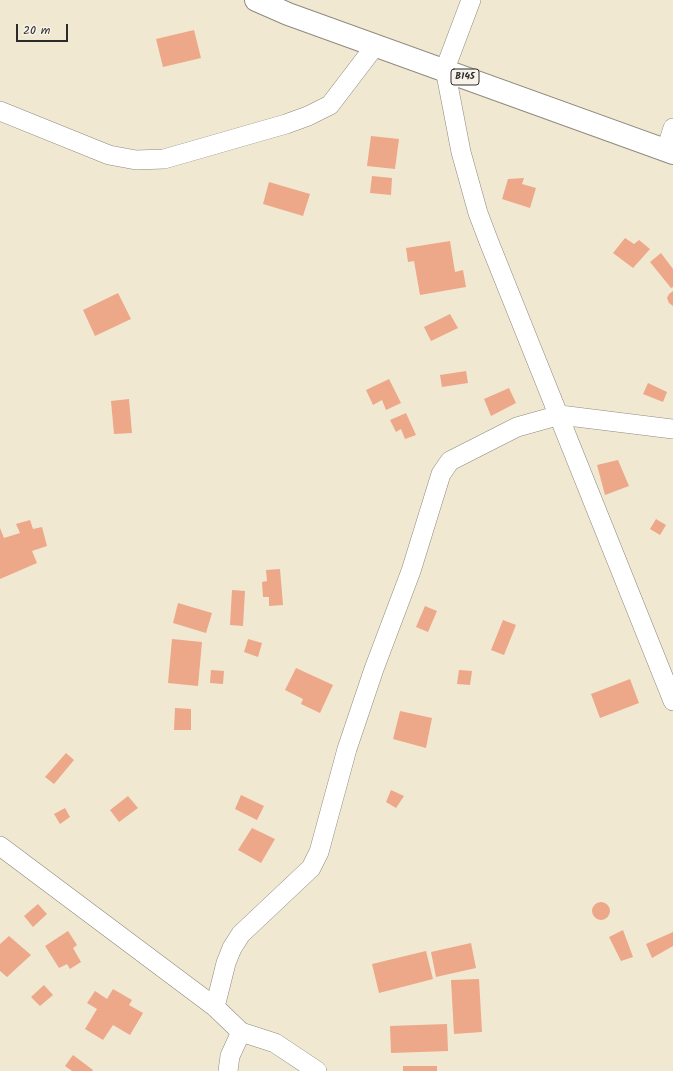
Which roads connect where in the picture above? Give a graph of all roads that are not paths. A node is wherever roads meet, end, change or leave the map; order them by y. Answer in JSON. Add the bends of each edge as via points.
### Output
{"nodes":[{"id":1,"x":256,"y":0,"type":"edge"},
{"id":2,"x":471,"y":0,"type":"edge"},
{"id":3,"x":375,"y":46,"type":"junction"},
{"id":4,"x":445,"y":70,"type":"junction"},
{"id":5,"x":0,"y":111,"type":"edge"},
{"id":6,"x":673,"y":128,"type":"edge"},
{"id":7,"x":669,"y":152,"type":"edge"},
{"id":8,"x":560,"y":415,"type":"junction"},
{"id":9,"x":673,"y":428,"type":"edge"},
{"id":10,"x":673,"y":701,"type":"edge"},
{"id":11,"x":0,"y":846,"type":"edge"},
{"id":12,"x":215,"y":1006,"type":"junction"},
{"id":13,"x":242,"y":1032,"type":"junction"},
{"id":14,"x":228,"y":1071,"type":"edge"},
{"id":15,"x":317,"y":1071,"type":"edge"}],
"edges":[{"from":1,"to":3,"type":"main road","number":"B145"},
{"from":2,"to":4,"type":"street"},
{"from":3,"to":4,"type":"main road","number":"B145"},
{"from":3,"to":5,"type":"street","via":[[330,105],[286,124],[164,159],[136,160],[109,155]]},
{"from":4,"to":7,"type":"main road","number":"B145"},
{"from":4,"to":8,"type":"street","via":[[460,152],[478,213]]},
{"from":6,"to":7,"type":"street"},
{"from":8,"to":9,"type":"street"},
{"from":8,"to":10,"type":"street"},
{"from":8,"to":12,"type":"street","via":[[517,427],[464,452],[450,461],[441,474],[410,571],[347,749],[319,852],[311,868],[242,934],[232,948]]},
{"from":11,"to":12,"type":"street"},
{"from":12,"to":13,"type":"street"},
{"from":13,"to":14,"type":"street","via":[[230,1056]]},
{"from":13,"to":15,"type":"street","via":[[275,1043]]}]}
